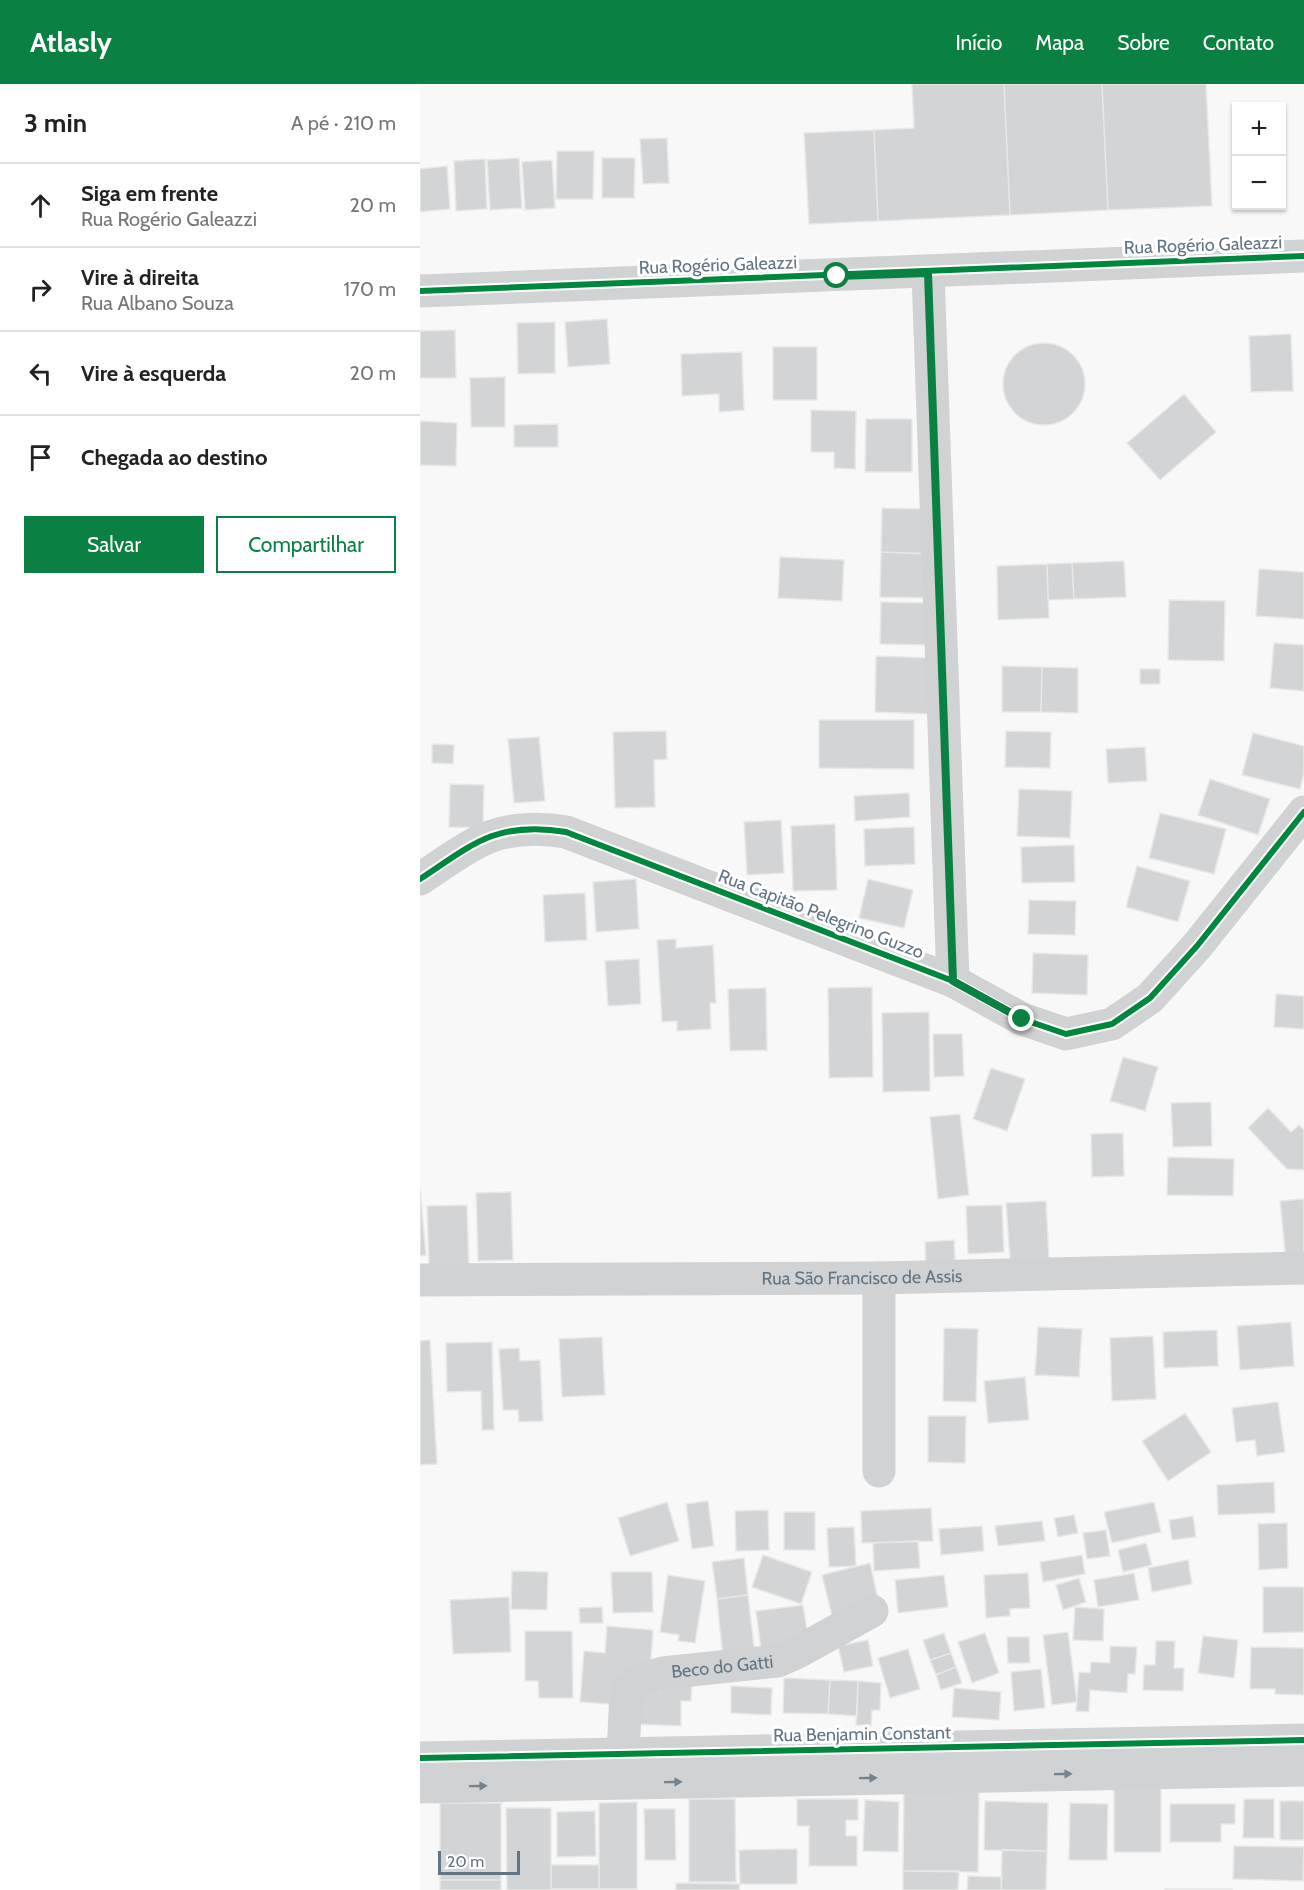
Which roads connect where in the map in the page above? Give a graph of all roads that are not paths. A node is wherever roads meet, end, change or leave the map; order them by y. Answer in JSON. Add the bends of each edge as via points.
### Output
{"nodes":[{"id":1,"x":1296,"y":249,"type":"edge"},
{"id":2,"x":928,"y":273,"type":"junction"},
{"id":3,"x":420,"y":291,"type":"edge"},
{"id":4,"x":1304,"y":812,"type":"edge"},
{"id":5,"x":420,"y":879,"type":"edge"},
{"id":6,"x":953,"y":981,"type":"junction"},
{"id":7,"x":1304,"y":1268,"type":"edge"},
{"id":8,"x":879,"y":1278,"type":"junction"},
{"id":9,"x":420,"y":1280,"type":"edge"},
{"id":10,"x":879,"y":1471,"type":"dead end"},
{"id":11,"x":872,"y":1611,"type":"dead end"},
{"id":12,"x":1304,"y":1740,"type":"edge"},
{"id":13,"x":623,"y":1754,"type":"junction"},
{"id":14,"x":420,"y":1758,"type":"edge"},
{"id":15,"x":1304,"y":1770,"type":"edge"},
{"id":16,"x":420,"y":1787,"type":"edge"}],
"edges":[{"from":1,"to":2,"type":"street","name":"Rua Rogério Galeazzi"},
{"from":2,"to":3,"type":"street","name":"Rua Rogério Galeazzi"},
{"from":2,"to":6,"type":"street"},
{"from":4,"to":6,"type":"street","name":"Rua Capitão Pelegrino Guzzo","via":[[1150,999],[1112,1023],[1066,1034],[1022,1019]]},
{"from":5,"to":6,"type":"street","name":"Rua Capitão Pelegrino Guzzo","via":[[493,836],[541,828],[566,832]]},
{"from":7,"to":8,"type":"street","name":"Rua São Francisco de Assis"},
{"from":8,"to":9,"type":"street","name":"Rua São Francisco de Assis"},
{"from":8,"to":10,"type":"street"},
{"from":11,"to":13,"type":"street","name":"Beco do Gatti","via":[[778,1661],[663,1673],[643,1679],[626,1694]]},
{"from":12,"to":13,"type":"street","name":"Rua Benjamin Constant"},
{"from":13,"to":14,"type":"street","name":"Rua Benjamin Constant"},
{"from":16,"to":15,"type":"street","one_way":true}]}
